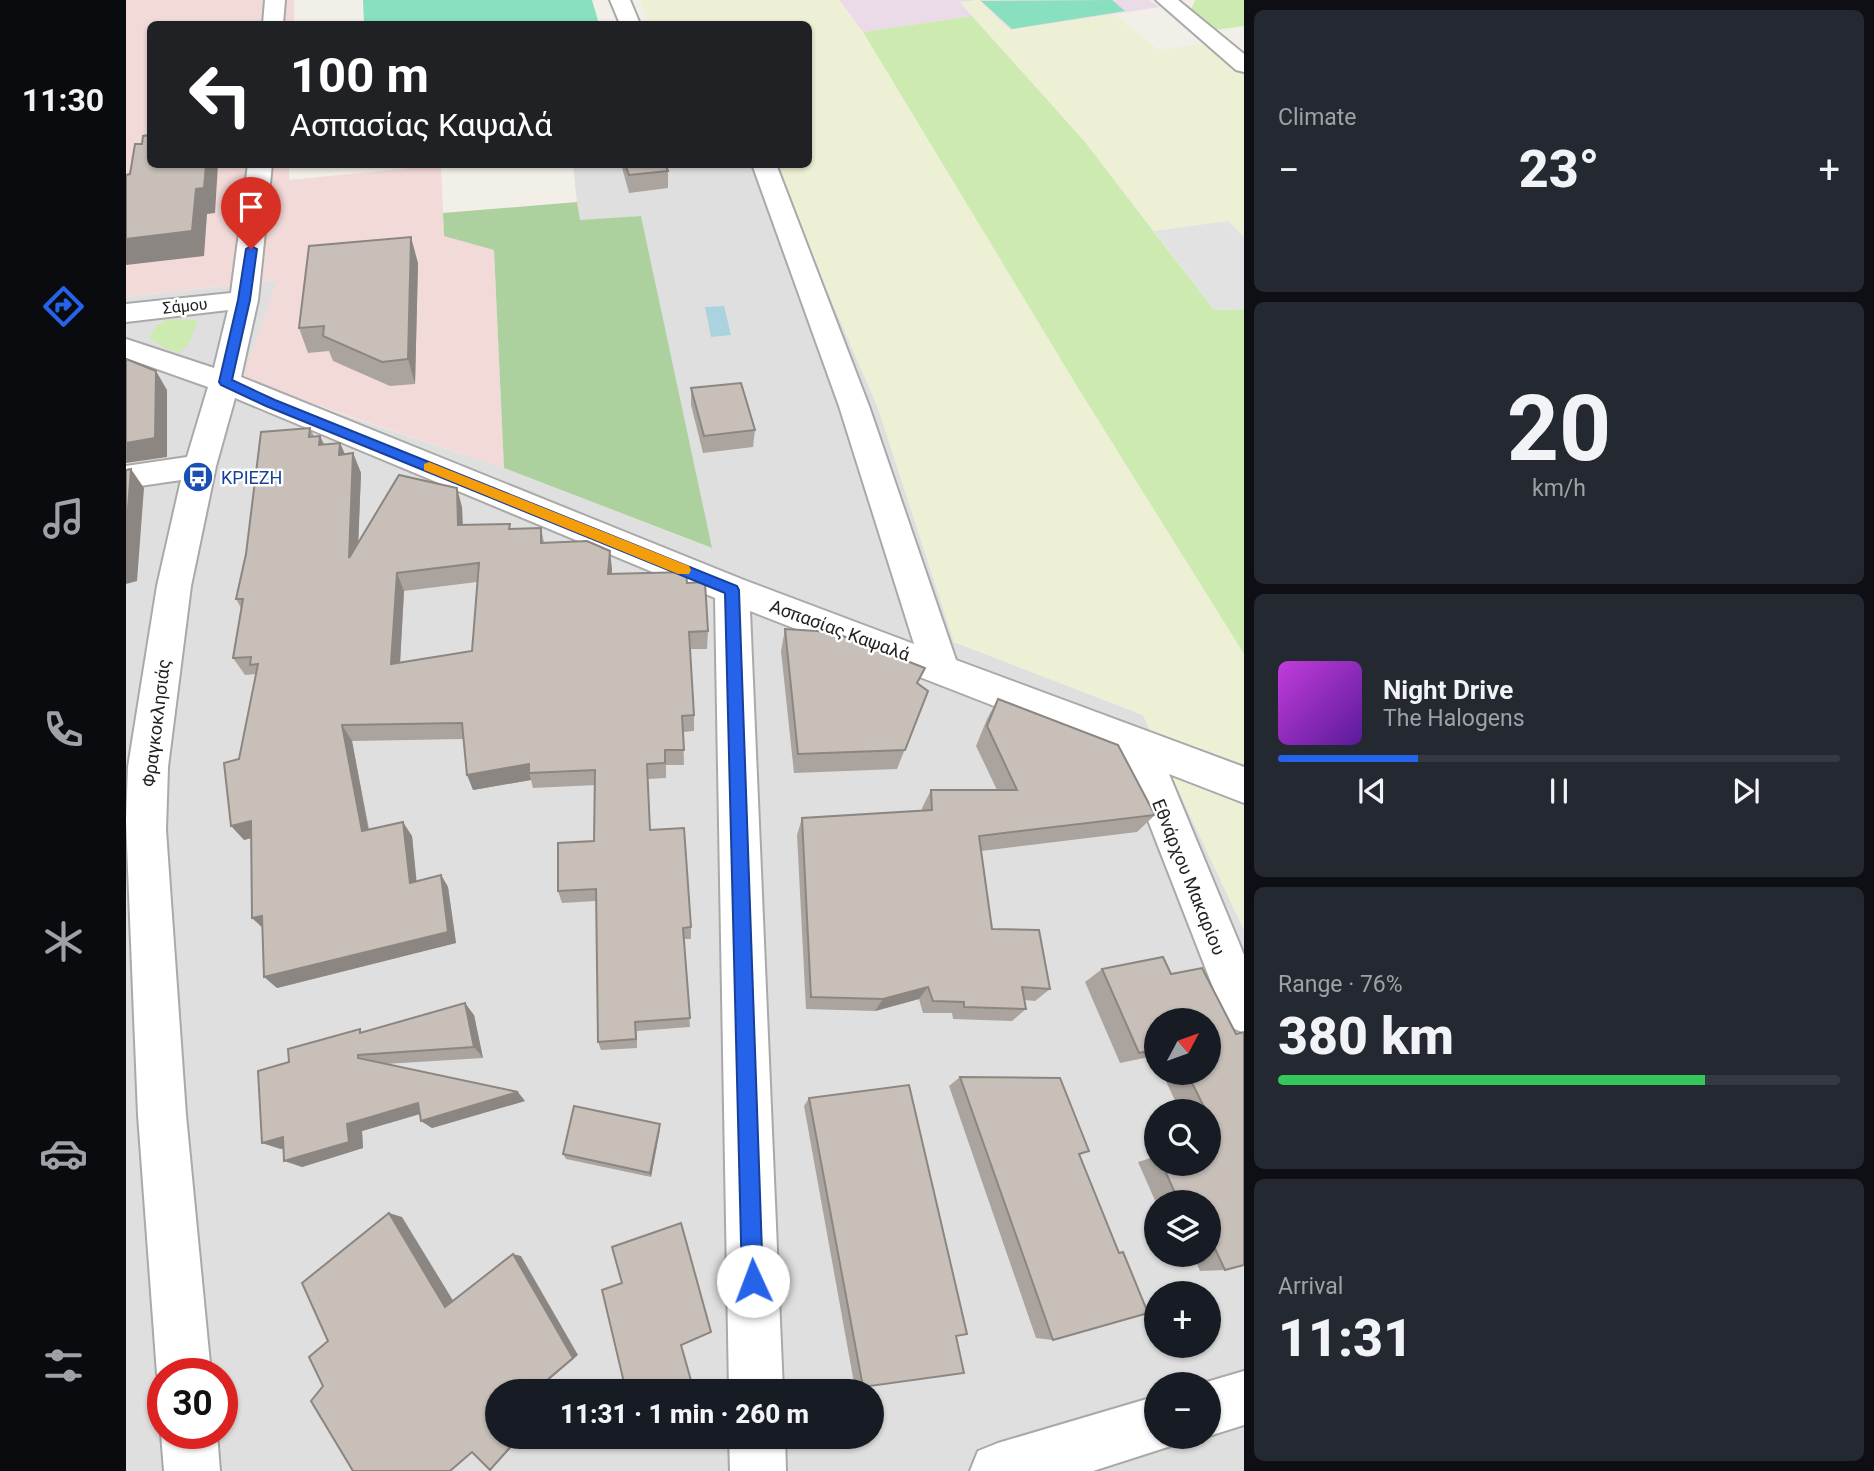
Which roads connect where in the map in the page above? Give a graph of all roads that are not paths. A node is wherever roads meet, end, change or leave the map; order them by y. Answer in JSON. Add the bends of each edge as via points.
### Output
{"nodes":[{"id":1,"x":275,"y":0,"type":"edge"},
{"id":2,"x":621,"y":0,"type":"edge"},
{"id":3,"x":1166,"y":0,"type":"edge"},
{"id":4,"x":273,"y":21,"type":"edge"},
{"id":5,"x":629,"y":21,"type":"edge"},
{"id":6,"x":1244,"y":65,"type":"edge"},
{"id":7,"x":260,"y":168,"type":"edge"},
{"id":8,"x":765,"y":168,"type":"edge"},
{"id":9,"x":244,"y":300,"type":"junction"},
{"id":10,"x":126,"y":313,"type":"edge"},
{"id":11,"x":126,"y":348,"type":"edge"},
{"id":12,"x":225,"y":382,"type":"junction"},
{"id":13,"x":200,"y":466,"type":"junction"},
{"id":14,"x":126,"y":477,"type":"edge"},
{"id":15,"x":732,"y":590,"type":"junction"},
{"id":16,"x":940,"y":667,"type":"junction"},
{"id":17,"x":1137,"y":743,"type":"junction"},
{"id":18,"x":137,"y":768,"type":"edge"},
{"id":19,"x":1244,"y":785,"type":"edge"},
{"id":20,"x":1244,"y":1010,"type":"edge"},
{"id":21,"x":183,"y":1358,"type":"edge"},
{"id":22,"x":756,"y":1379,"type":"edge"},
{"id":23,"x":1244,"y":1398,"type":"edge"},
{"id":24,"x":1221,"y":1405,"type":"edge"},
{"id":25,"x":1144,"y":1428,"type":"edge"},
{"id":26,"x":190,"y":1449,"type":"edge"},
{"id":27,"x":757,"y":1449,"type":"edge"},
{"id":28,"x":192,"y":1471,"type":"edge"},
{"id":29,"x":758,"y":1471,"type":"edge"},
{"id":30,"x":998,"y":1471,"type":"edge"}],
"edges":[{"from":1,"to":4,"type":"street"},
{"from":2,"to":5,"type":"street"},
{"from":3,"to":6,"type":"street"},
{"from":7,"to":9,"type":"street","name":"Φραγκοκλησιάς"},
{"from":8,"to":16,"type":"street","via":[[854,406]]},
{"from":9,"to":10,"type":"street","name":"Σάμου"},
{"from":9,"to":12,"type":"street","name":"Φραγκοκλησιάς"},
{"from":11,"to":12,"type":"street","name":"Ασπασίας Καψαλά"},
{"from":12,"to":13,"type":"street","name":"Φραγκοκλησιάς"},
{"from":12,"to":15,"type":"street","name":"Ασπασίας Καψαλά"},
{"from":13,"to":14,"type":"street"},
{"from":13,"to":18,"type":"street","name":"Φραγκοκλησιάς"},
{"from":15,"to":16,"type":"street","name":"Ασπασίας Καψαλά"},
{"from":15,"to":22,"type":"street"},
{"from":16,"to":17,"type":"street","name":"Ασπασίας Καψαλά"},
{"from":17,"to":19,"type":"street","name":"Ασπασίας Καψαλά"},
{"from":17,"to":20,"type":"street","name":"Εθνάρχου Μακαρίου"},
{"from":18,"to":21,"type":"street","name":"Φραγκοκλησιάς","via":[[146,830],[162,1115]]},
{"from":23,"to":24,"type":"street"},
{"from":25,"to":30,"type":"street"},
{"from":26,"to":28,"type":"street"},
{"from":27,"to":29,"type":"street"}]}
